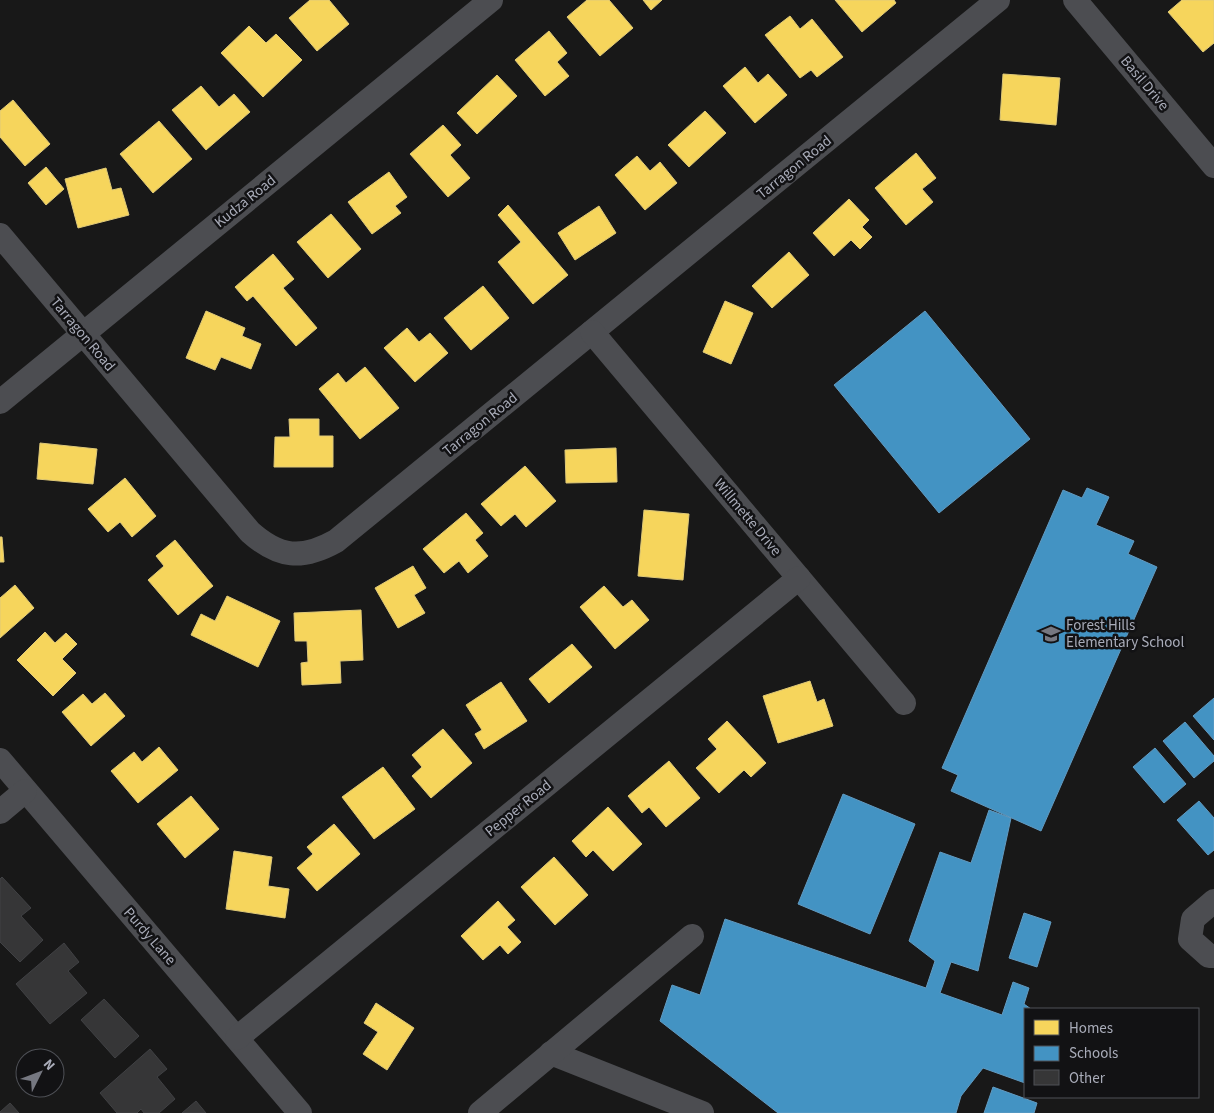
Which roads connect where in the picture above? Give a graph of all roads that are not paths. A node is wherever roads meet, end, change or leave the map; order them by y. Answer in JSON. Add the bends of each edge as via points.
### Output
{"nodes":[{"id":1,"x":491,"y":0,"type":"edge"},
{"id":2,"x":998,"y":0,"type":"edge"},
{"id":3,"x":1075,"y":0,"type":"edge"},
{"id":4,"x":1214,"y":166,"type":"edge"},
{"id":5,"x":0,"y":235,"type":"edge"},
{"id":6,"x":592,"y":332,"type":"junction"},
{"id":7,"x":83,"y":334,"type":"junction"},
{"id":8,"x":0,"y":402,"type":"edge"},
{"id":9,"x":799,"y":578,"type":"junction"},
{"id":10,"x":904,"y":703,"type":"dead end"},
{"id":11,"x":0,"y":760,"type":"edge"},
{"id":12,"x":26,"y":791,"type":"junction"},
{"id":13,"x":0,"y":812,"type":"edge"},
{"id":14,"x":1214,"y":901,"type":"edge"},
{"id":15,"x":692,"y":936,"type":"dead end"},
{"id":16,"x":1214,"y":956,"type":"edge"},
{"id":17,"x":236,"y":1038,"type":"junction"},
{"id":18,"x":551,"y":1053,"type":"junction"},
{"id":19,"x":300,"y":1113,"type":"edge"},
{"id":20,"x":480,"y":1113,"type":"edge"},
{"id":21,"x":702,"y":1113,"type":"edge"}],
"edges":[{"from":1,"to":7,"type":"street","name":"Kudza Road"},
{"from":2,"to":6,"type":"street","name":"Tarragon Road"},
{"from":3,"to":4,"type":"street","name":"Basil Drive"},
{"from":5,"to":7,"type":"street","name":"Tarragon Road"},
{"from":6,"to":7,"type":"street","name":"Tarragon Road","via":[[336,541],[319,550],[301,554],[282,552],[264,545],[250,532]]},
{"from":6,"to":9,"type":"street","name":"Willmette Drive"},
{"from":7,"to":8,"type":"street","name":"Kudza Road"},
{"from":9,"to":10,"type":"street","name":"Willmette Drive"},
{"from":9,"to":17,"type":"street","name":"Pepper Road"},
{"from":11,"to":12,"type":"street","name":"Purdy Lane"},
{"from":12,"to":13,"type":"street"},
{"from":12,"to":17,"type":"street","name":"Purdy Lane"},
{"from":14,"to":16,"type":"street","via":[[1194,920],[1190,939],[1209,956]]},
{"from":15,"to":18,"type":"street"},
{"from":17,"to":19,"type":"street","name":"Purdy Lane"},
{"from":18,"to":20,"type":"street"},
{"from":18,"to":21,"type":"street"}]}
